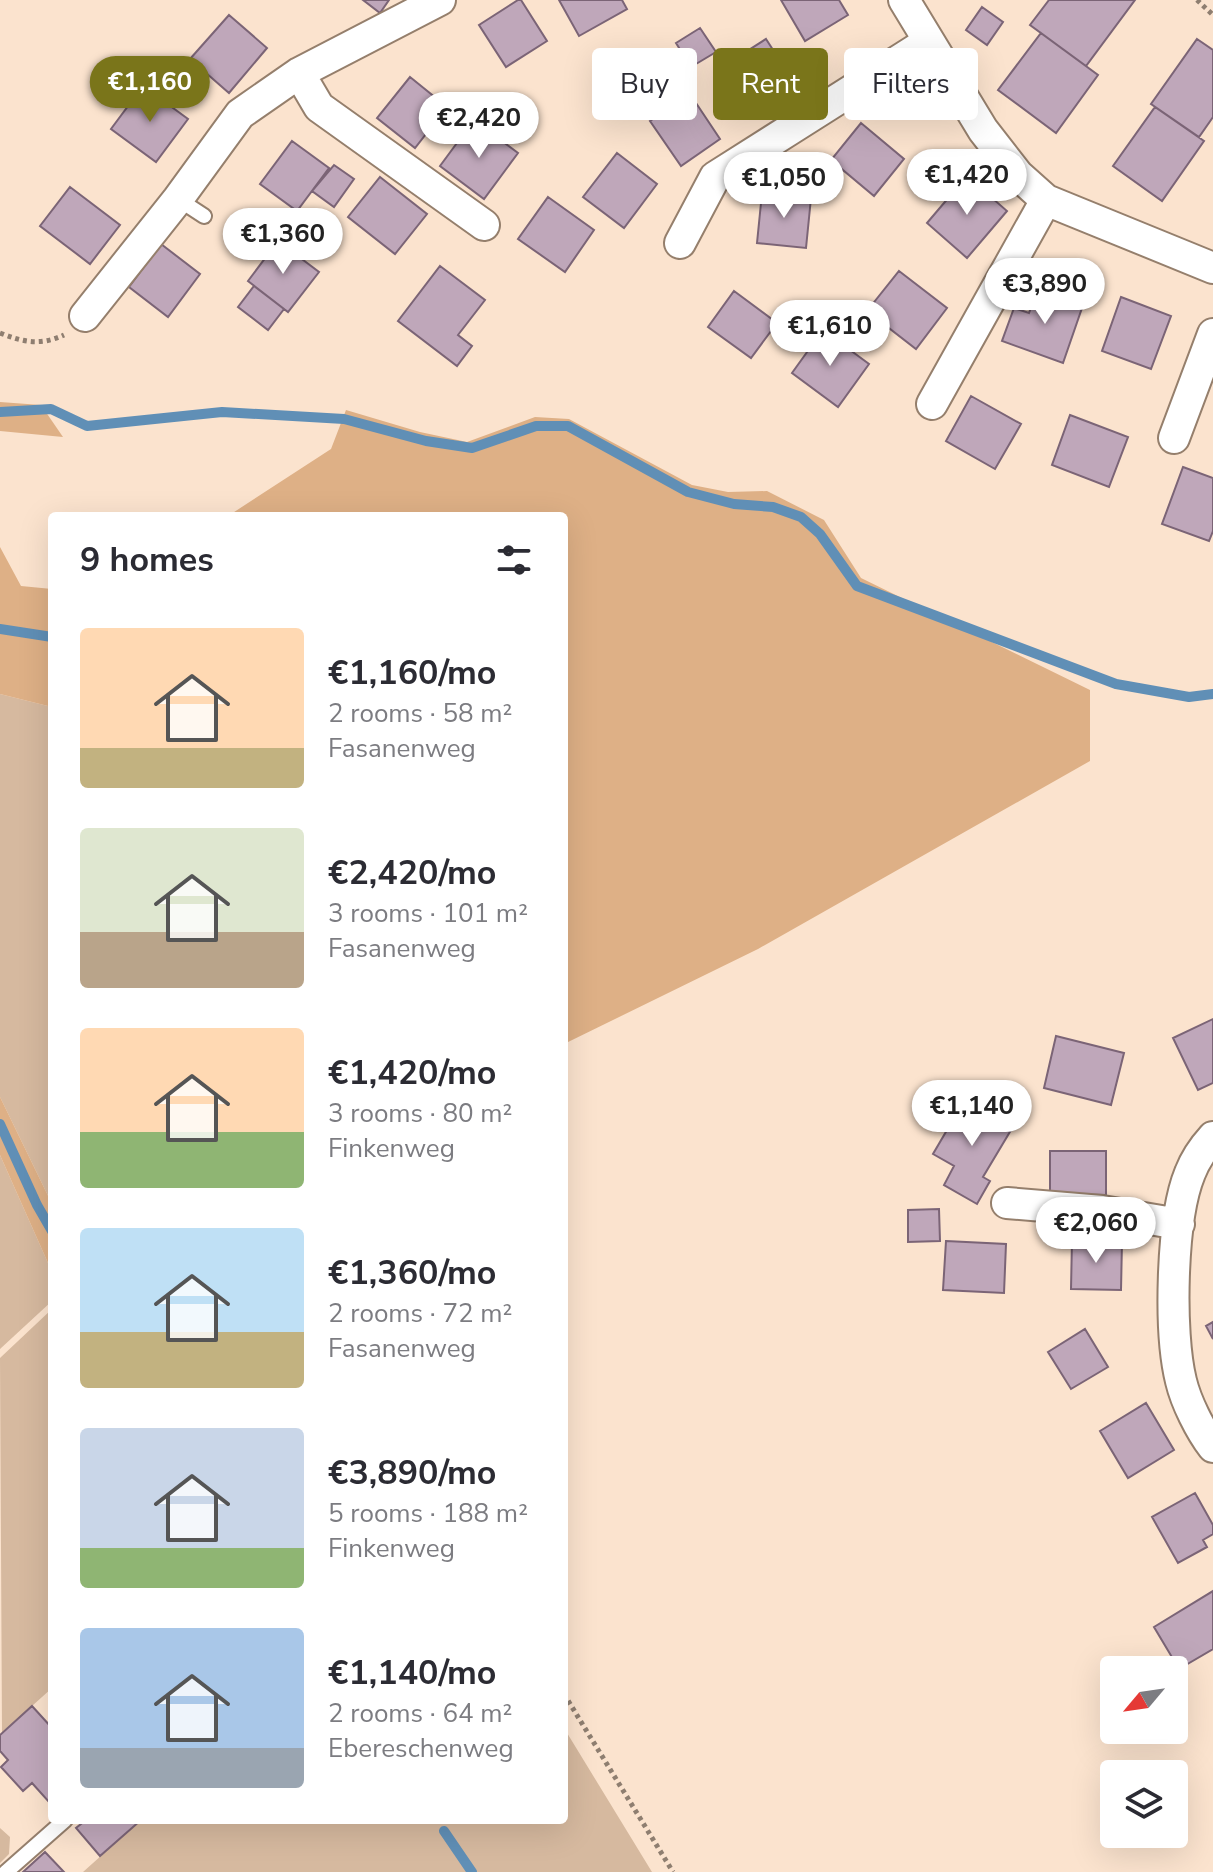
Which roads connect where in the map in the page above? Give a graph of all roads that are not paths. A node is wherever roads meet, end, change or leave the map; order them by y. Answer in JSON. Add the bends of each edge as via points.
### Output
{"nodes":[{"id":1,"x":440,"y":0,"type":"edge"},
{"id":2,"x":904,"y":0,"type":"edge"},
{"id":3,"x":928,"y":42,"type":"junction"},
{"id":4,"x":299,"y":73,"type":"junction"},
{"id":5,"x":178,"y":199,"type":"junction"},
{"id":6,"x":1046,"y":200,"type":"junction"},
{"id":7,"x":204,"y":216,"type":"dead end"},
{"id":8,"x":484,"y":225,"type":"dead end"},
{"id":9,"x":680,"y":243,"type":"dead end"},
{"id":10,"x":1213,"y":268,"type":"edge"},
{"id":11,"x":85,"y":316,"type":"road end"},
{"id":12,"x":1213,"y":334,"type":"edge"},
{"id":13,"x":932,"y":404,"type":"dead end"},
{"id":14,"x":1174,"y":438,"type":"dead end"},
{"id":15,"x":1213,"y":1137,"type":"edge"},
{"id":16,"x":1007,"y":1203,"type":"dead end"},
{"id":17,"x":1179,"y":1224,"type":"junction"},
{"id":18,"x":1205,"y":1416,"type":"edge"},
{"id":19,"x":1213,"y":1447,"type":"edge"},
{"id":20,"x":60,"y":1824,"type":"edge"},
{"id":21,"x":6,"y":1872,"type":"edge"}],
"edges":[{"from":1,"to":4,"type":"street"},
{"from":2,"to":3,"type":"street"},
{"from":3,"to":6,"type":"street","via":[[983,130],[1018,175]]},
{"from":3,"to":9,"type":"street","via":[[715,177]]},
{"from":4,"to":5,"type":"street","via":[[240,114]]},
{"from":4,"to":8,"type":"street","via":[[319,107]]},
{"from":5,"to":7,"type":"lane"},
{"from":5,"to":11,"type":"street"},
{"from":6,"to":10,"type":"street"},
{"from":6,"to":13,"type":"street"},
{"from":12,"to":14,"type":"street"},
{"from":15,"to":17,"type":"street","via":[[1189,1175]]},
{"from":16,"to":17,"type":"street"},
{"from":17,"to":18,"type":"street","via":[[1175,1345],[1181,1383]]},
{"from":18,"to":19,"type":"street"},
{"from":20,"to":21,"type":"lane"}]}
